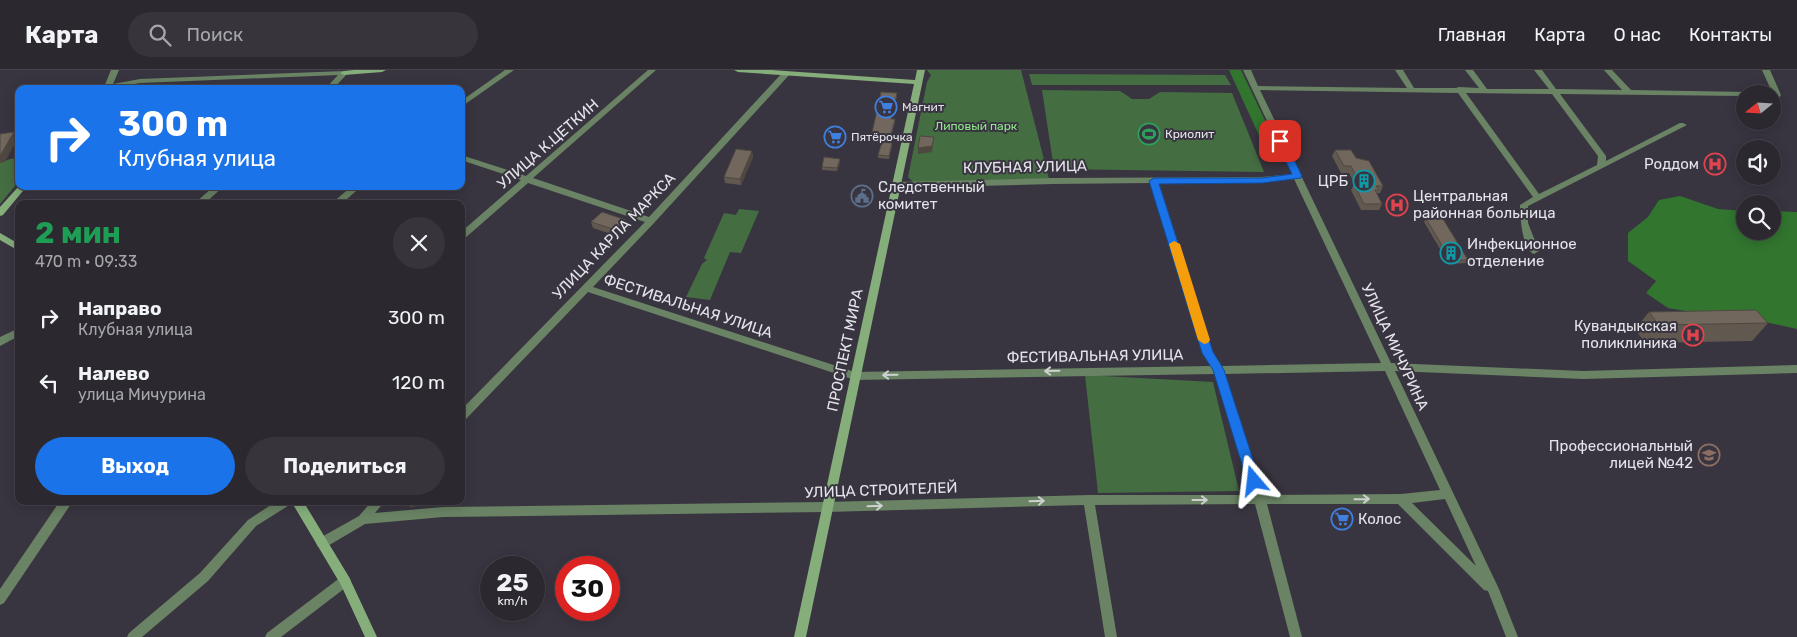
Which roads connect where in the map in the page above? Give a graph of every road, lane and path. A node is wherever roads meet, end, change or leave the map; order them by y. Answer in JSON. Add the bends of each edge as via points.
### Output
{"nodes":[{"id":1,"x":115,"y":70,"type":"edge"},
{"id":2,"x":382,"y":70,"type":"edge"},
{"id":3,"x":510,"y":70,"type":"edge"},
{"id":4,"x":652,"y":70,"type":"edge"},
{"id":5,"x":738,"y":70,"type":"edge"},
{"id":6,"x":921,"y":70,"type":"edge"},
{"id":7,"x":1247,"y":70,"type":"edge"},
{"id":8,"x":1399,"y":70,"type":"edge"},
{"id":9,"x":1469,"y":70,"type":"edge"},
{"id":10,"x":1538,"y":70,"type":"edge"},
{"id":11,"x":1608,"y":70,"type":"edge"},
{"id":12,"x":1766,"y":70,"type":"edge"},
{"id":13,"x":344,"y":73,"type":"junction"},
{"id":14,"x":786,"y":74,"type":"junction"},
{"id":15,"x":918,"y":82,"type":"junction"},
{"id":16,"x":108,"y":85,"type":"edge"},
{"id":17,"x":121,"y":85,"type":"edge"},
{"id":18,"x":333,"y":85,"type":"edge"},
{"id":19,"x":1773,"y":85,"type":"edge"},
{"id":20,"x":1255,"y":88,"type":"junction"},
{"id":21,"x":1412,"y":90,"type":"junction"},
{"id":22,"x":1459,"y":90,"type":"junction"},
{"id":23,"x":1484,"y":90,"type":"junction"},
{"id":24,"x":1554,"y":90,"type":"junction"},
{"id":25,"x":1628,"y":92,"type":"junction"},
{"id":26,"x":1736,"y":94,"type":"edge"},
{"id":27,"x":465,"y":102,"type":"edge"},
{"id":28,"x":1683,"y":125,"type":"dead end"},
{"id":29,"x":465,"y":159,"type":"edge"},
{"id":30,"x":1602,"y":165,"type":"junction"},
{"id":31,"x":1298,"y":176,"type":"junction"},
{"id":32,"x":528,"y":180,"type":"junction"},
{"id":33,"x":1154,"y":181,"type":"junction"},
{"id":34,"x":896,"y":185,"type":"junction"},
{"id":35,"x":20,"y":190,"type":"edge"},
{"id":36,"x":215,"y":190,"type":"edge"},
{"id":37,"x":353,"y":190,"type":"edge"},
{"id":38,"x":1537,"y":197,"type":"junction"},
{"id":39,"x":203,"y":200,"type":"edge"},
{"id":40,"x":340,"y":200,"type":"edge"},
{"id":41,"x":0,"y":213,"type":"edge"},
{"id":42,"x":651,"y":221,"type":"junction"},
{"id":43,"x":465,"y":234,"type":"edge"},
{"id":44,"x":0,"y":236,"type":"edge"},
{"id":45,"x":15,"y":245,"type":"edge"},
{"id":46,"x":1534,"y":251,"type":"dead end"},
{"id":47,"x":586,"y":288,"type":"junction"},
{"id":48,"x":15,"y":333,"type":"edge"},
{"id":49,"x":0,"y":342,"type":"edge"},
{"id":50,"x":1387,"y":367,"type":"junction"},
{"id":51,"x":1797,"y":369,"type":"edge"},
{"id":52,"x":1219,"y":370,"type":"junction"},
{"id":53,"x":855,"y":376,"type":"junction"},
{"id":54,"x":465,"y":413,"type":"edge"},
{"id":55,"x":1447,"y":494,"type":"junction"},
{"id":56,"x":1401,"y":498,"type":"junction"},
{"id":57,"x":1090,"y":500,"type":"junction"},
{"id":58,"x":1260,"y":500,"type":"junction"},
{"id":59,"x":64,"y":505,"type":"edge"},
{"id":60,"x":281,"y":505,"type":"edge"},
{"id":61,"x":299,"y":505,"type":"edge"},
{"id":62,"x":376,"y":505,"type":"edge"},
{"id":63,"x":826,"y":507,"type":"junction"},
{"id":64,"x":363,"y":519,"type":"junction"},
{"id":65,"x":322,"y":543,"type":"junction"},
{"id":66,"x":345,"y":581,"type":"junction"},
{"id":67,"x":1495,"y":593,"type":"junction"},
{"id":68,"x":0,"y":599,"type":"edge"},
{"id":69,"x":134,"y":637,"type":"edge"},
{"id":70,"x":271,"y":637,"type":"edge"},
{"id":71,"x":371,"y":637,"type":"edge"},
{"id":72,"x":800,"y":637,"type":"edge"},
{"id":73,"x":1111,"y":637,"type":"edge"},
{"id":74,"x":1296,"y":637,"type":"edge"},
{"id":75,"x":1512,"y":637,"type":"edge"}],
"edges":[{"from":1,"to":16,"type":"street"},
{"from":2,"to":13,"type":"main road"},
{"from":3,"to":27,"type":"street"},
{"from":4,"to":32,"type":"street","name":"УЛИЦА К.ЦЕТКИН"},
{"from":5,"to":14,"type":"main road"},
{"from":6,"to":15,"type":"main road","name":"ПРОСПЕКТ МИРА"},
{"from":7,"to":20,"type":"street","name":"УЛИЦА МИЧУРИНА"},
{"from":8,"to":21,"type":"street"},
{"from":9,"to":23,"type":"street"},
{"from":10,"to":24,"type":"street"},
{"from":11,"to":25,"type":"street"},
{"from":12,"to":19,"type":"street"},
{"from":13,"to":17,"type":"street","via":[[140,81]]},
{"from":13,"to":18,"type":"street"},
{"from":14,"to":15,"type":"main road"},
{"from":14,"to":42,"type":"street","name":"УЛИЦА КАРЛА МАРКСА"},
{"from":15,"to":34,"type":"main road","name":"ПРОСПЕКТ МИРА"},
{"from":20,"to":21,"type":"street"},
{"from":20,"to":31,"type":"street","name":"УЛИЦА МИЧУРИНА"},
{"from":21,"to":22,"type":"street"},
{"from":22,"to":23,"type":"street"},
{"from":22,"to":38,"type":"street"},
{"from":23,"to":24,"type":"street"},
{"from":24,"to":25,"type":"street"},
{"from":24,"to":30,"type":"street","via":[[1602,156]]},
{"from":25,"to":26,"type":"street"},
{"from":28,"to":30,"type":"street"},
{"from":29,"to":32,"type":"street"},
{"from":30,"to":38,"type":"street"},
{"from":31,"to":33,"type":"street","name":"КЛУБНАЯ УЛИЦА","via":[[1262,180]]},
{"from":31,"to":50,"type":"street","name":"УЛИЦА МИЧУРИНА"},
{"from":32,"to":42,"type":"street"},
{"from":32,"to":43,"type":"street","name":"УЛИЦА К.ЦЕТКИН"},
{"from":33,"to":34,"type":"street","name":"КЛУБНАЯ УЛИЦА"},
{"from":33,"to":52,"type":"street","via":[[1208,353]]},
{"from":34,"to":53,"type":"main road","name":"ПРОСПЕКТ МИРА"},
{"from":35,"to":41,"type":"main road"},
{"from":36,"to":39,"type":"street"},
{"from":37,"to":40,"type":"street"},
{"from":38,"to":46,"type":"street","via":[[1524,205],[1524,222]]},
{"from":42,"to":47,"type":"street","name":"УЛИЦА КАРЛА МАРКСА"},
{"from":44,"to":45,"type":"main road"},
{"from":47,"to":53,"type":"street","name":"ФЕСТИВАЛЬНАЯ УЛИЦА"},
{"from":47,"to":54,"type":"street","name":"УЛИЦА КАРЛА МАРКСА"},
{"from":48,"to":49,"type":"street"},
{"from":50,"to":51,"type":"street","name":"ФЕСТИВАЛЬНАЯ УЛИЦА","via":[[1583,374]]},
{"from":50,"to":52,"type":"street","name":"ФЕСТИВАЛЬНАЯ УЛИЦА"},
{"from":50,"to":55,"type":"street","name":"УЛИЦА МИЧУРИНА"},
{"from":52,"to":53,"type":"street","name":"ФЕСТИВАЛЬНАЯ УЛИЦА","one_way":true},
{"from":52,"to":58,"type":"street"},
{"from":53,"to":63,"type":"main road","name":"ПРОСПЕКТ МИРА"},
{"from":55,"to":56,"type":"street","name":"УЛИЦА СТРОИТЕЛЕЙ"},
{"from":55,"to":67,"type":"street","name":"УЛИЦА МИЧУРИНА"},
{"from":58,"to":56,"type":"street","name":"УЛИЦА СТРОИТЕЛЕЙ","one_way":true},
{"from":56,"to":67,"type":"street"},
{"from":57,"to":58,"type":"street","name":"УЛИЦА СТРОИТЕЛЕЙ","one_way":true},
{"from":63,"to":57,"type":"street","name":"УЛИЦА СТРОИТЕЛЕЙ","one_way":true},
{"from":57,"to":73,"type":"street"},
{"from":58,"to":74,"type":"street"},
{"from":59,"to":68,"type":"street"},
{"from":60,"to":69,"type":"street","via":[[252,523],[204,577]]},
{"from":61,"to":65,"type":"main road"},
{"from":62,"to":64,"type":"street"},
{"from":63,"to":64,"type":"street","name":"УЛИЦА СТРОИТЕЛЕЙ","via":[[443,512]]},
{"from":63,"to":72,"type":"main road","name":"ПРОСПЕКТ МИРА"},
{"from":64,"to":65,"type":"street","name":"УЛИЦА СТРОИТЕЛЕЙ"},
{"from":65,"to":66,"type":"main road"},
{"from":66,"to":70,"type":"street"},
{"from":66,"to":71,"type":"main road"},
{"from":67,"to":75,"type":"street","name":"УЛИЦА МИЧУРИНА"}]}
